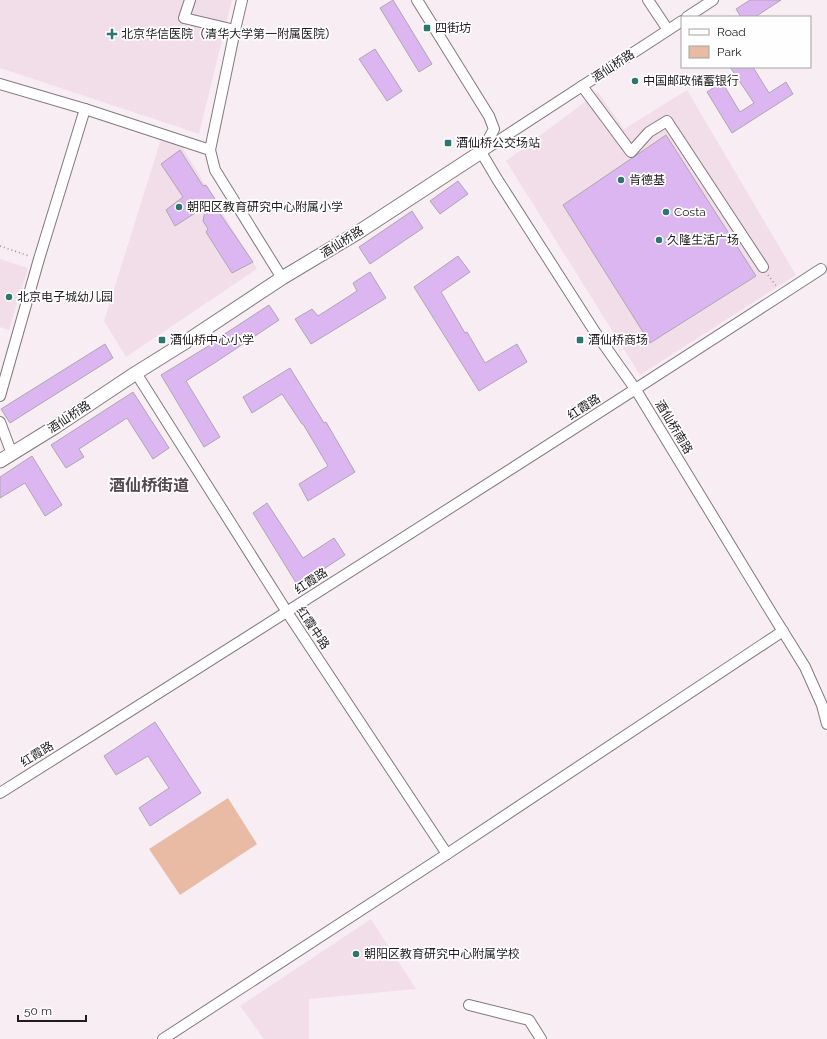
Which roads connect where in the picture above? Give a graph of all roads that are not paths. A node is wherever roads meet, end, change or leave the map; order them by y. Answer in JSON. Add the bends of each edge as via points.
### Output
{"nodes":[{"id":1,"x":190,"y":0,"type":"edge"},
{"id":2,"x":242,"y":0,"type":"edge"},
{"id":3,"x":417,"y":0,"type":"edge"},
{"id":4,"x":648,"y":0,"type":"edge"},
{"id":5,"x":713,"y":0,"type":"edge"},
{"id":6,"x":689,"y":16,"type":"edge"},
{"id":7,"x":681,"y":22,"type":"edge"},
{"id":8,"x":235,"y":30,"type":"junction"},
{"id":9,"x":668,"y":30,"type":"junction"},
{"id":10,"x":0,"y":84,"type":"edge"},
{"id":11,"x":582,"y":86,"type":"junction"},
{"id":12,"x":85,"y":109,"type":"junction"},
{"id":13,"x":210,"y":150,"type":"junction"},
{"id":14,"x":482,"y":152,"type":"junction"},
{"id":15,"x":763,"y":267,"type":"road end"},
{"id":16,"x":821,"y":269,"type":"dead end"},
{"id":17,"x":282,"y":278,"type":"junction"},
{"id":18,"x":136,"y":373,"type":"junction"},
{"id":19,"x":636,"y":390,"type":"junction"},
{"id":20,"x":0,"y":396,"type":"edge"},
{"id":21,"x":0,"y":422,"type":"edge"},
{"id":22,"x":12,"y":454,"type":"junction"},
{"id":23,"x":0,"y":461,"type":"edge"},
{"id":24,"x":287,"y":612,"type":"junction"},
{"id":25,"x":783,"y":631,"type":"junction"},
{"id":26,"x":827,"y":724,"type":"edge"},
{"id":27,"x":0,"y":793,"type":"edge"},
{"id":28,"x":447,"y":854,"type":"junction"},
{"id":29,"x":469,"y":1005,"type":"dead end"},
{"id":30,"x":162,"y":1039,"type":"edge"},
{"id":31,"x":541,"y":1039,"type":"edge"}],
"edges":[{"from":1,"to":8,"type":"street","via":[[184,18]]},
{"from":2,"to":8,"type":"street"},
{"from":3,"to":14,"type":"street","via":[[489,116],[494,129]]},
{"from":4,"to":9,"type":"street"},
{"from":5,"to":6,"type":"street"},
{"from":7,"to":9,"type":"street","name":"酒仙桥路"},
{"from":8,"to":13,"type":"street"},
{"from":9,"to":11,"type":"street","name":"酒仙桥路"},
{"from":10,"to":12,"type":"street"},
{"from":11,"to":14,"type":"street","name":"酒仙桥路"},
{"from":11,"to":15,"type":"street","via":[[631,152],[649,132],[667,121]]},
{"from":12,"to":13,"type":"street"},
{"from":12,"to":20,"type":"street"},
{"from":13,"to":17,"type":"street","via":[[215,170]]},
{"from":14,"to":17,"type":"main road","name":"酒仙桥路"},
{"from":14,"to":19,"type":"street","name":"酒仙桥南路","via":[[594,332]]},
{"from":16,"to":19,"type":"street","name":"红霞路"},
{"from":17,"to":18,"type":"main road","name":"酒仙桥路"},
{"from":18,"to":22,"type":"main road","name":"酒仙桥路"},
{"from":18,"to":24,"type":"street","name":"红霞中路"},
{"from":19,"to":24,"type":"street","name":"红霞路"},
{"from":19,"to":25,"type":"street","name":"酒仙桥南路"},
{"from":21,"to":22,"type":"street"},
{"from":22,"to":23,"type":"main road","name":"酒仙桥路"},
{"from":24,"to":27,"type":"street","name":"红霞路"},
{"from":24,"to":28,"type":"street","name":"红霞中路"},
{"from":25,"to":26,"type":"street","name":"酒仙桥南路","via":[[805,667],[822,705]]},
{"from":25,"to":28,"type":"street"},
{"from":28,"to":30,"type":"street"},
{"from":29,"to":31,"type":"street","via":[[530,1020]]}]}
